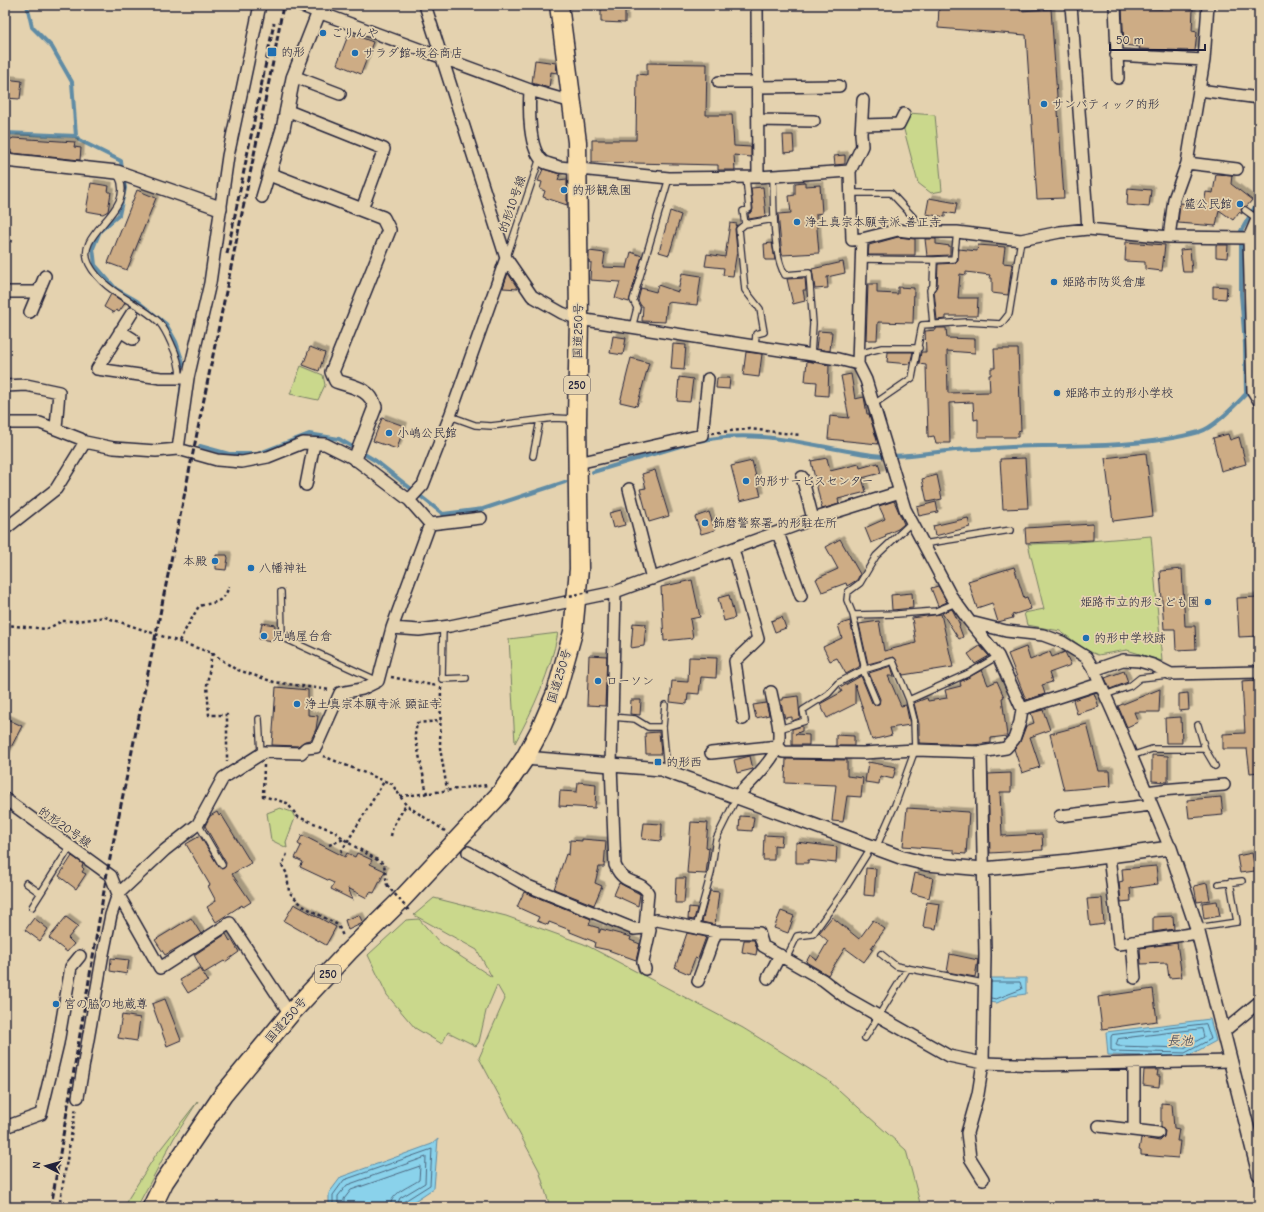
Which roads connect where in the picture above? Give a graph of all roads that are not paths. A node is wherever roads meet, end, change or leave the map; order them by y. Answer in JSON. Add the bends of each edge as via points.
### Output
{"nodes":[{"id":1,"x":260,"y":5,"type":"edge"},
{"id":2,"x":299,"y":5,"type":"edge"},
{"id":3,"x":425,"y":5,"type":"edge"},
{"id":4,"x":559,"y":5,"type":"edge"},
{"id":5,"x":757,"y":5,"type":"edge"},
{"id":6,"x":1071,"y":5,"type":"edge"},
{"id":7,"x":1115,"y":5,"type":"edge"},
{"id":8,"x":1208,"y":5,"type":"edge"},
{"id":9,"x":319,"y":12,"type":"junction"},
{"id":10,"x":1116,"y":55,"type":"junction"},
{"id":11,"x":444,"y":59,"type":"junction"},
{"id":12,"x":1204,"y":60,"type":"junction"},
{"id":13,"x":294,"y":76,"type":"junction"},
{"id":14,"x":1118,"y":78,"type":"dead end"},
{"id":15,"x":719,"y":82,"type":"dead end"},
{"id":16,"x":758,"y":85,"type":"junction"},
{"id":17,"x":839,"y":86,"type":"dead end"},
{"id":18,"x":530,"y":90,"type":"junction"},
{"id":19,"x":1199,"y":90,"type":"junction"},
{"id":20,"x":340,"y":94,"type":"dead end"},
{"id":21,"x":1259,"y":98,"type":"edge"},
{"id":22,"x":862,"y":100,"type":"dead end"},
{"id":23,"x":572,"y":102,"type":"junction"},
{"id":24,"x":286,"y":110,"type":"junction"},
{"id":25,"x":904,"y":114,"type":"dead end"},
{"id":26,"x":758,"y":120,"type":"junction"},
{"id":27,"x":814,"y":121,"type":"dead end"},
{"id":28,"x":862,"y":125,"type":"junction"},
{"id":29,"x":540,"y":158,"type":"junction"},
{"id":30,"x":5,"y":160,"type":"edge"},
{"id":31,"x":1187,"y":163,"type":"junction"},
{"id":32,"x":578,"y":169,"type":"junction"},
{"id":33,"x":1237,"y":169,"type":"dead end"},
{"id":34,"x":850,"y":171,"type":"junction"},
{"id":35,"x":122,"y":174,"type":"junction"},
{"id":36,"x":269,"y":174,"type":"junction"},
{"id":37,"x":773,"y":176,"type":"junction"},
{"id":38,"x":746,"y":177,"type":"junction"},
{"id":39,"x":758,"y":177,"type":"junction"},
{"id":40,"x":670,"y":178,"type":"junction"},
{"id":41,"x":851,"y":193,"type":"junction"},
{"id":42,"x":262,"y":197,"type":"dead end"},
{"id":43,"x":220,"y":208,"type":"junction"},
{"id":44,"x":362,"y":209,"type":"junction"},
{"id":45,"x":1245,"y":210,"type":"dead end"},
{"id":46,"x":1258,"y":216,"type":"edge"},
{"id":47,"x":774,"y":219,"type":"junction"},
{"id":48,"x":745,"y":224,"type":"junction"},
{"id":49,"x":1088,"y":229,"type":"junction"},
{"id":50,"x":914,"y":232,"type":"junction"},
{"id":51,"x":957,"y":232,"type":"junction"},
{"id":52,"x":1169,"y":237,"type":"junction"},
{"id":53,"x":1249,"y":238,"type":"junction"},
{"id":54,"x":862,"y":239,"type":"junction"},
{"id":55,"x":1021,"y":240,"type":"junction"},
{"id":56,"x":506,"y":258,"type":"junction"},
{"id":57,"x":861,"y":259,"type":"junction"},
{"id":58,"x":934,"y":260,"type":"junction"},
{"id":59,"x":45,"y":276,"type":"dead end"},
{"id":60,"x":5,"y":292,"type":"edge"},
{"id":61,"x":38,"y":292,"type":"junction"},
{"id":62,"x":1255,"y":295,"type":"edge"},
{"id":63,"x":30,"y":312,"type":"dead end"},
{"id":64,"x":132,"y":313,"type":"dead end"},
{"id":65,"x":579,"y":319,"type":"junction"},
{"id":66,"x":933,"y":324,"type":"junction"},
{"id":67,"x":632,"y":328,"type":"junction"},
{"id":68,"x":120,"y":331,"type":"junction"},
{"id":69,"x":133,"y":339,"type":"dead end"},
{"id":70,"x":755,"y":346,"type":"junction"},
{"id":71,"x":919,"y":348,"type":"junction"},
{"id":72,"x":811,"y":354,"type":"junction"},
{"id":73,"x":858,"y":359,"type":"junction"},
{"id":74,"x":183,"y":378,"type":"junction"},
{"id":75,"x":708,"y":378,"type":"dead end"},
{"id":76,"x":5,"y":386,"type":"edge"},
{"id":77,"x":1259,"y":401,"type":"edge"},
{"id":78,"x":874,"y":404,"type":"junction"},
{"id":79,"x":450,"y":416,"type":"junction"},
{"id":80,"x":577,"y":419,"type":"junction"},
{"id":81,"x":540,"y":420,"type":"junction"},
{"id":82,"x":5,"y":423,"type":"edge"},
{"id":83,"x":56,"y":428,"type":"junction"},
{"id":84,"x":81,"y":439,"type":"dead end"},
{"id":85,"x":314,"y":444,"type":"junction"},
{"id":86,"x":178,"y":449,"type":"junction"},
{"id":87,"x":357,"y":454,"type":"junction"},
{"id":88,"x":533,"y":456,"type":"dead end"},
{"id":89,"x":578,"y":463,"type":"junction"},
{"id":90,"x":802,"y":477,"type":"dead end"},
{"id":91,"x":306,"y":485,"type":"dead end"},
{"id":92,"x":629,"y":489,"type":"dead end"},
{"id":93,"x":900,"y":492,"type":"junction"},
{"id":94,"x":410,"y":499,"type":"junction"},
{"id":95,"x":481,"y":518,"type":"dead end"},
{"id":96,"x":813,"y":519,"type":"junction"},
{"id":97,"x":912,"y":522,"type":"junction"},
{"id":98,"x":430,"y":524,"type":"junction"},
{"id":99,"x":5,"y":529,"type":"edge"},
{"id":100,"x":1010,"y":530,"type":"dead end"},
{"id":101,"x":778,"y":533,"type":"junction"},
{"id":102,"x":923,"y":544,"type":"junction"},
{"id":103,"x":734,"y":549,"type":"junction"},
{"id":104,"x":652,"y":578,"type":"junction"},
{"id":105,"x":281,"y":592,"type":"dead end"},
{"id":106,"x":615,"y":592,"type":"junction"},
{"id":107,"x":577,"y":596,"type":"junction"},
{"id":108,"x":801,"y":596,"type":"dead end"},
{"id":109,"x":956,"y":603,"type":"junction"},
{"id":110,"x":853,"y":615,"type":"junction"},
{"id":111,"x":970,"y":622,"type":"junction"},
{"id":112,"x":443,"y":627,"type":"junction"},
{"id":113,"x":392,"y":628,"type":"junction"},
{"id":114,"x":998,"y":656,"type":"junction"},
{"id":115,"x":863,"y":670,"type":"junction"},
{"id":116,"x":1094,"y":670,"type":"junction"},
{"id":117,"x":1259,"y":672,"type":"edge"},
{"id":118,"x":1171,"y":674,"type":"junction"},
{"id":119,"x":379,"y":678,"type":"junction"},
{"id":120,"x":466,"y":678,"type":"dead end"},
{"id":121,"x":1099,"y":684,"type":"junction"},
{"id":122,"x":771,"y":692,"type":"dead end"},
{"id":123,"x":1105,"y":695,"type":"junction"},
{"id":124,"x":908,"y":700,"type":"junction"},
{"id":125,"x":876,"y":701,"type":"dead end"},
{"id":126,"x":665,"y":705,"type":"dead end"},
{"id":127,"x":1022,"y":709,"type":"junction"},
{"id":128,"x":612,"y":717,"type":"junction"},
{"id":129,"x":259,"y":719,"type":"dead end"},
{"id":130,"x":743,"y":719,"type":"dead end"},
{"id":131,"x":1198,"y":725,"type":"dead end"},
{"id":132,"x":663,"y":727,"type":"junction"},
{"id":133,"x":779,"y":729,"type":"junction"},
{"id":134,"x":778,"y":746,"type":"junction"},
{"id":135,"x":1205,"y":749,"type":"junction"},
{"id":136,"x":915,"y":750,"type":"junction"},
{"id":137,"x":981,"y":752,"type":"junction"},
{"id":138,"x":262,"y":753,"type":"junction"},
{"id":139,"x":711,"y":753,"type":"dead end"},
{"id":140,"x":1131,"y":756,"type":"junction"},
{"id":141,"x":526,"y":758,"type":"junction"},
{"id":142,"x":610,"y":765,"type":"junction"},
{"id":143,"x":1215,"y":766,"type":"dead end"},
{"id":144,"x":667,"y":772,"type":"junction"},
{"id":145,"x":1224,"y":785,"type":"dead end"},
{"id":146,"x":1146,"y":792,"type":"junction"},
{"id":147,"x":737,"y":796,"type":"junction"},
{"id":148,"x":5,"y":799,"type":"edge"},
{"id":149,"x":1151,"y":805,"type":"junction"},
{"id":150,"x":1060,"y":816,"type":"dead end"},
{"id":151,"x":198,"y":824,"type":"junction"},
{"id":152,"x":70,"y":847,"type":"junction"},
{"id":153,"x":462,"y":847,"type":"junction"},
{"id":154,"x":874,"y":847,"type":"junction"},
{"id":155,"x":1170,"y":848,"type":"junction"},
{"id":156,"x":1109,"y":856,"type":"junction"},
{"id":157,"x":222,"y":865,"type":"dead end"},
{"id":158,"x":983,"y":869,"type":"junction"},
{"id":159,"x":1242,"y":881,"type":"dead end"},
{"id":160,"x":26,"y":882,"type":"dead end"},
{"id":161,"x":1230,"y":882,"type":"junction"},
{"id":162,"x":1219,"y":884,"type":"dead end"},
{"id":163,"x":40,"y":893,"type":"junction"},
{"id":164,"x":118,"y":894,"type":"junction"},
{"id":165,"x":32,"y":907,"type":"dead end"},
{"id":166,"x":646,"y":925,"type":"junction"},
{"id":167,"x":696,"y":928,"type":"junction"},
{"id":168,"x":1198,"y":931,"type":"junction"},
{"id":169,"x":716,"y":932,"type":"junction"},
{"id":170,"x":1132,"y":942,"type":"junction"},
{"id":171,"x":881,"y":954,"type":"dead end"},
{"id":172,"x":80,"y":956,"type":"dead end"},
{"id":173,"x":783,"y":957,"type":"junction"},
{"id":174,"x":908,"y":968,"type":"junction"},
{"id":175,"x":645,"y":969,"type":"dead end"},
{"id":176,"x":768,"y":978,"type":"dead end"},
{"id":177,"x":1136,"y":978,"type":"dead end"},
{"id":178,"x":698,"y":981,"type":"dead end"},
{"id":179,"x":983,"y":983,"type":"junction"},
{"id":180,"x":1259,"y":1002,"type":"edge"},
{"id":181,"x":290,"y":1014,"type":"junction"},
{"id":182,"x":877,"y":1016,"type":"junction"},
{"id":183,"x":1223,"y":1032,"type":"junction"},
{"id":184,"x":865,"y":1038,"type":"dead end"},
{"id":185,"x":1231,"y":1062,"type":"junction"},
{"id":186,"x":983,"y":1064,"type":"junction"},
{"id":187,"x":1134,"y":1064,"type":"junction"},
{"id":188,"x":78,"y":1097,"type":"road end"},
{"id":189,"x":1099,"y":1126,"type":"dead end"},
{"id":190,"x":5,"y":1127,"type":"edge"},
{"id":191,"x":1134,"y":1130,"type":"junction"},
{"id":192,"x":1158,"y":1133,"type":"dead end"},
{"id":193,"x":1259,"y":1174,"type":"edge"},
{"id":194,"x":983,"y":1179,"type":"dead end"},
{"id":195,"x":152,"y":1207,"type":"edge"}],
"edges":[{"from":1,"to":43,"type":"street","via":[[228,156]]},
{"from":2,"to":9,"type":"street"},
{"from":3,"to":11,"type":"street"},
{"from":4,"to":23,"type":"highway","name":"国道250号","number":"250"},
{"from":5,"to":16,"type":"street"},
{"from":6,"to":49,"type":"street"},
{"from":7,"to":10,"type":"street"},
{"from":8,"to":12,"type":"street"},
{"from":9,"to":11,"type":"street"},
{"from":9,"to":13,"type":"street"},
{"from":10,"to":12,"type":"street"},
{"from":10,"to":14,"type":"street"},
{"from":11,"to":18,"type":"street"},
{"from":11,"to":56,"type":"street"},
{"from":12,"to":19,"type":"street"},
{"from":13,"to":20,"type":"street"},
{"from":13,"to":24,"type":"street"},
{"from":15,"to":16,"type":"street"},
{"from":16,"to":17,"type":"street"},
{"from":16,"to":26,"type":"street"},
{"from":18,"to":23,"type":"street"},
{"from":18,"to":29,"type":"street","via":[[532,134],[536,153]]},
{"from":19,"to":21,"type":"street"},
{"from":19,"to":31,"type":"street"},
{"from":22,"to":28,"type":"street"},
{"from":23,"to":32,"type":"highway","name":"国道250号","number":"250"},
{"from":24,"to":36,"type":"street"},
{"from":24,"to":44,"type":"street","via":[[384,150]]},
{"from":25,"to":28,"type":"street","via":[[899,124]]},
{"from":26,"to":27,"type":"street"},
{"from":26,"to":39,"type":"street"},
{"from":28,"to":34,"type":"street","via":[[862,146]]},
{"from":29,"to":32,"type":"street","via":[[559,167]]},
{"from":29,"to":56,"type":"lane","name":"的形10号線"},
{"from":30,"to":35,"type":"street"},
{"from":31,"to":33,"type":"street"},
{"from":31,"to":52,"type":"street","via":[[1174,199]]},
{"from":32,"to":40,"type":"street"},
{"from":32,"to":65,"type":"highway","name":"国道250号","number":"250"},
{"from":34,"to":37,"type":"street"},
{"from":34,"to":41,"type":"street"},
{"from":35,"to":43,"type":"street"},
{"from":35,"to":74,"type":"lane","via":[[119,202],[95,232],[87,257],[89,264],[102,283],[159,323],[177,354]]},
{"from":36,"to":42,"type":"street"},
{"from":36,"to":44,"type":"street"},
{"from":37,"to":39,"type":"street"},
{"from":37,"to":47,"type":"lane"},
{"from":38,"to":39,"type":"street"},
{"from":38,"to":40,"type":"street"},
{"from":38,"to":48,"type":"lane","via":[[749,209],[743,211]]},
{"from":40,"to":67,"type":"lane","via":[[633,300],[637,308]]},
{"from":41,"to":50,"type":"lane","via":[[891,194],[916,220]]},
{"from":41,"to":54,"type":"street","via":[[852,240]]},
{"from":43,"to":74,"type":"street","via":[[210,283]]},
{"from":44,"to":87,"type":"street","via":[[383,218],[389,230],[332,372],[336,382],[369,393],[373,400],[375,407]]},
{"from":45,"to":46,"type":"lane"},
{"from":46,"to":53,"type":"street"},
{"from":47,"to":48,"type":"lane"},
{"from":47,"to":72,"type":"lane","via":[[780,267],[785,275],[809,273],[813,324]]},
{"from":48,"to":70,"type":"lane","via":[[738,230],[745,290],[760,309],[764,332],[756,334]]},
{"from":49,"to":52,"type":"street"},
{"from":49,"to":55,"type":"street"},
{"from":50,"to":51,"type":"street"},
{"from":50,"to":54,"type":"street","via":[[898,230]]},
{"from":51,"to":55,"type":"street"},
{"from":51,"to":58,"type":"lane","via":[[954,259]]},
{"from":52,"to":53,"type":"street"},
{"from":53,"to":62,"type":"street"},
{"from":54,"to":57,"type":"street"},
{"from":55,"to":66,"type":"lane","via":[[1009,314],[1001,324]]},
{"from":56,"to":65,"type":"street","via":[[532,296],[562,313]]},
{"from":56,"to":79,"type":"street"},
{"from":57,"to":58,"type":"lane"},
{"from":57,"to":73,"type":"street"},
{"from":58,"to":66,"type":"lane","via":[[933,286],[930,290]]},
{"from":59,"to":61,"type":"street"},
{"from":60,"to":61,"type":"street"},
{"from":61,"to":63,"type":"street"},
{"from":62,"to":77,"type":"street","via":[[1253,391]]},
{"from":64,"to":68,"type":"street"},
{"from":65,"to":67,"type":"street"},
{"from":65,"to":80,"type":"highway","name":"国道250号","number":"250"},
{"from":66,"to":71,"type":"lane","via":[[922,325]]},
{"from":67,"to":70,"type":"street"},
{"from":68,"to":69,"type":"street"},
{"from":68,"to":74,"type":"street","via":[[97,369],[161,378]]},
{"from":70,"to":72,"type":"street"},
{"from":71,"to":73,"type":"lane","via":[[882,348]]},
{"from":71,"to":78,"type":"lane","via":[[912,378]]},
{"from":72,"to":73,"type":"street"},
{"from":73,"to":78,"type":"street"},
{"from":74,"to":86,"type":"street"},
{"from":75,"to":89,"type":"street","via":[[702,435]]},
{"from":76,"to":83,"type":"street","via":[[26,385],[59,392]]},
{"from":78,"to":93,"type":"street"},
{"from":79,"to":81,"type":"lane","via":[[476,425],[518,424]]},
{"from":79,"to":94,"type":"street","via":[[423,485]]},
{"from":80,"to":81,"type":"lane"},
{"from":80,"to":89,"type":"highway","name":"国道250号","number":"250"},
{"from":81,"to":88,"type":"lane"},
{"from":82,"to":83,"type":"street","via":[[40,423]]},
{"from":83,"to":84,"type":"street"},
{"from":85,"to":86,"type":"street","via":[[303,443],[268,457],[242,462],[217,460]]},
{"from":85,"to":87,"type":"street","via":[[325,444]]},
{"from":85,"to":91,"type":"street"},
{"from":86,"to":99,"type":"street","via":[[156,451],[114,448],[85,442],[56,489]]},
{"from":87,"to":94,"type":"street"},
{"from":89,"to":107,"type":"highway","name":"国道250号","number":"250"},
{"from":90,"to":96,"type":"street"},
{"from":92,"to":104,"type":"street"},
{"from":93,"to":96,"type":"street"},
{"from":93,"to":97,"type":"street"},
{"from":94,"to":98,"type":"street"},
{"from":95,"to":98,"type":"street"},
{"from":96,"to":101,"type":"street"},
{"from":97,"to":102,"type":"street"},
{"from":97,"to":110,"type":"lane","via":[[876,556],[860,583],[848,592],[847,600]]},
{"from":98,"to":113,"type":"street"},
{"from":100,"to":102,"type":"lane"},
{"from":101,"to":103,"type":"street"},
{"from":101,"to":108,"type":"street"},
{"from":102,"to":109,"type":"street"},
{"from":103,"to":104,"type":"street"},
{"from":103,"to":130,"type":"street","via":[[758,639],[735,661]]},
{"from":104,"to":106,"type":"street"},
{"from":105,"to":119,"type":"lane","via":[[282,637]]},
{"from":106,"to":107,"type":"street"},
{"from":106,"to":128,"type":"street"},
{"from":107,"to":112,"type":"street","via":[[493,618]]},
{"from":107,"to":141,"type":"highway","name":"国道250号","number":"250","via":[[572,632],[556,693]]},
{"from":109,"to":110,"type":"lane","via":[[936,611]]},
{"from":109,"to":111,"type":"street"},
{"from":110,"to":115,"type":"lane"},
{"from":111,"to":114,"type":"street"},
{"from":111,"to":116,"type":"street","via":[[1006,631],[1043,635],[1062,642],[1086,657]]},
{"from":112,"to":113,"type":"street","via":[[419,630]]},
{"from":112,"to":120,"type":"lane","via":[[442,679]]},
{"from":113,"to":119,"type":"street"},
{"from":114,"to":124,"type":"lane","via":[[970,673]]},
{"from":114,"to":127,"type":"street"},
{"from":115,"to":124,"type":"lane","via":[[893,661]]},
{"from":115,"to":125,"type":"lane"},
{"from":115,"to":133,"type":"lane","via":[[838,683],[828,694],[803,710],[805,721]]},
{"from":116,"to":118,"type":"street","via":[[1123,660],[1153,664]]},
{"from":116,"to":121,"type":"street"},
{"from":117,"to":118,"type":"street"},
{"from":118,"to":123,"type":"lane","via":[[1140,678],[1130,686]]},
{"from":119,"to":138,"type":"street","via":[[362,690],[340,693],[316,747],[306,748],[302,753]]},
{"from":121,"to":123,"type":"street"},
{"from":121,"to":127,"type":"street"},
{"from":122,"to":133,"type":"street"},
{"from":123,"to":140,"type":"street"},
{"from":124,"to":136,"type":"lane","via":[[914,720]]},
{"from":126,"to":132,"type":"lane"},
{"from":127,"to":137,"type":"street","via":[[1014,739],[1006,748]]},
{"from":128,"to":132,"type":"lane","via":[[635,718],[648,727]]},
{"from":128,"to":142,"type":"street"},
{"from":129,"to":138,"type":"lane"},
{"from":131,"to":135,"type":"lane"},
{"from":132,"to":144,"type":"lane"},
{"from":133,"to":134,"type":"street"},
{"from":134,"to":136,"type":"street","via":[[782,752],[863,753]]},
{"from":134,"to":139,"type":"street"},
{"from":134,"to":147,"type":"street","via":[[761,771]]},
{"from":135,"to":140,"type":"lane","via":[[1152,750]]},
{"from":135,"to":143,"type":"lane"},
{"from":136,"to":137,"type":"street"},
{"from":136,"to":154,"type":"lane","via":[[895,805]]},
{"from":137,"to":158,"type":"street"},
{"from":138,"to":151,"type":"street","via":[[223,778]]},
{"from":140,"to":146,"type":"street"},
{"from":141,"to":142,"type":"street"},
{"from":141,"to":153,"type":"highway","name":"国道250号","number":"250"},
{"from":142,"to":144,"type":"street","via":[[661,769]]},
{"from":142,"to":166,"type":"street","via":[[615,865],[618,874],[623,878],[646,888]]},
{"from":144,"to":147,"type":"street"},
{"from":145,"to":146,"type":"street"},
{"from":146,"to":149,"type":"street"},
{"from":147,"to":154,"type":"street"},
{"from":147,"to":167,"type":"lane","via":[[716,839],[711,873]]},
{"from":148,"to":152,"type":"street","name":"的形20号線"},
{"from":149,"to":150,"type":"street"},
{"from":149,"to":155,"type":"street"},
{"from":151,"to":157,"type":"lane"},
{"from":151,"to":164,"type":"street","via":[[165,850]]},
{"from":152,"to":163,"type":"lane"},
{"from":152,"to":164,"type":"street","name":"的形20号線","via":[[111,876]]},
{"from":153,"to":166,"type":"street","via":[[523,884],[563,901],[634,929]]},
{"from":153,"to":181,"type":"highway","name":"国道250号","number":"250","via":[[349,951]]},
{"from":154,"to":158,"type":"street","via":[[927,864]]},
{"from":154,"to":173,"type":"lane","via":[[813,934],[797,936]]},
{"from":155,"to":156,"type":"street"},
{"from":155,"to":168,"type":"street"},
{"from":156,"to":158,"type":"street"},
{"from":156,"to":170,"type":"street","via":[[1119,944]]},
{"from":158,"to":179,"type":"street"},
{"from":159,"to":161,"type":"lane"},
{"from":160,"to":163,"type":"lane"},
{"from":161,"to":162,"type":"lane"},
{"from":161,"to":168,"type":"lane","via":[[1237,922]]},
{"from":163,"to":165,"type":"lane"},
{"from":164,"to":181,"type":"street","via":[[160,968],[230,923]]},
{"from":164,"to":188,"type":"street","via":[[102,959]]},
{"from":166,"to":167,"type":"street","via":[[657,920]]},
{"from":166,"to":175,"type":"street","via":[[650,930],[643,962]]},
{"from":167,"to":169,"type":"street"},
{"from":168,"to":170,"type":"street"},
{"from":168,"to":183,"type":"street"},
{"from":169,"to":173,"type":"street","via":[[759,933],[763,946]]},
{"from":169,"to":178,"type":"street"},
{"from":170,"to":177,"type":"street"},
{"from":171,"to":174,"type":"lane","via":[[896,966]]},
{"from":172,"to":190,"type":"street","via":[[71,967],[58,1043],[41,1114]]},
{"from":173,"to":176,"type":"street"},
{"from":173,"to":182,"type":"street"},
{"from":174,"to":179,"type":"lane"},
{"from":174,"to":182,"type":"lane"},
{"from":179,"to":186,"type":"street"},
{"from":180,"to":183,"type":"street"},
{"from":181,"to":195,"type":"highway","name":"国道250号","number":"250","via":[[223,1095],[164,1182]]},
{"from":182,"to":184,"type":"lane"},
{"from":182,"to":186,"type":"street","via":[[949,1056]]},
{"from":183,"to":185,"type":"street"},
{"from":185,"to":187,"type":"street"},
{"from":185,"to":193,"type":"street"},
{"from":186,"to":187,"type":"street"},
{"from":186,"to":194,"type":"street","via":[[967,1133],[970,1158]]},
{"from":187,"to":191,"type":"street"},
{"from":189,"to":191,"type":"street"},
{"from":191,"to":192,"type":"street"}]}
